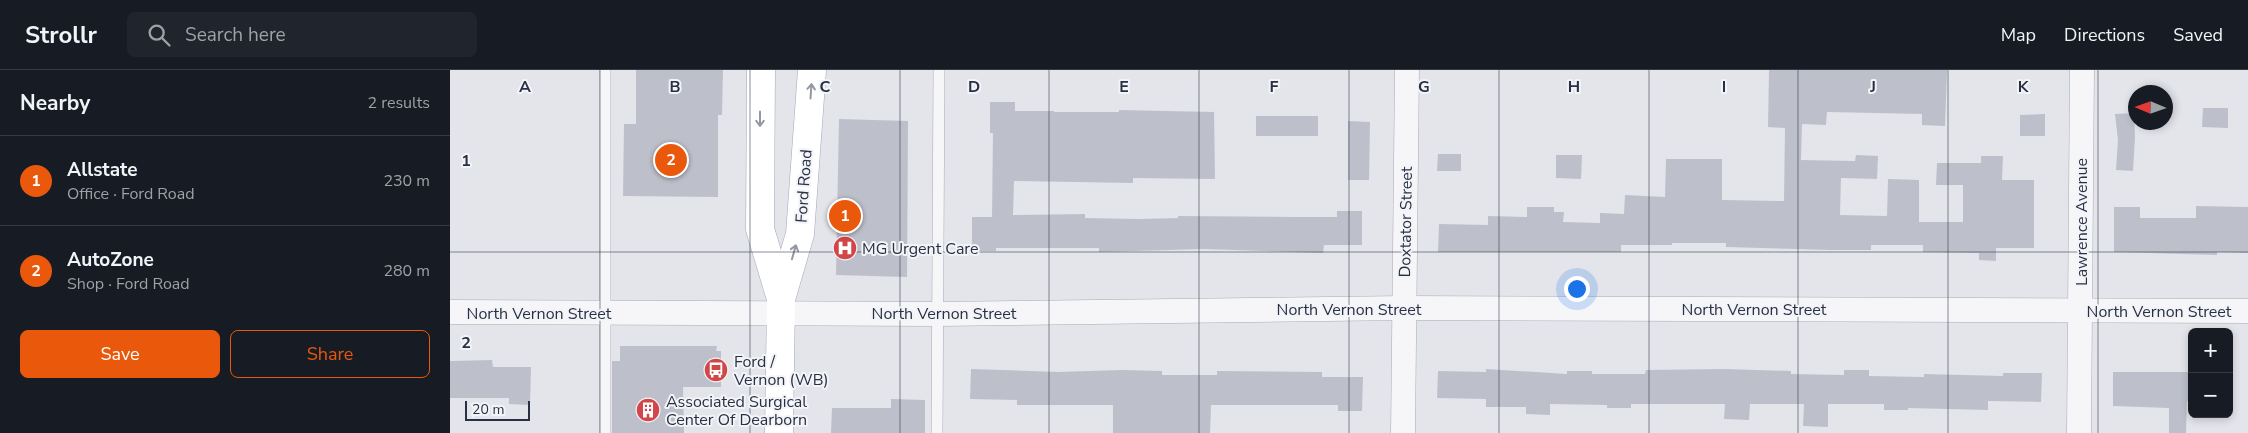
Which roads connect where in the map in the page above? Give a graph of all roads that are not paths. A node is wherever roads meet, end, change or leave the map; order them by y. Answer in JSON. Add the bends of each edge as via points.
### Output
{"nodes":[{"id":1,"x":605,"y":70,"type":"edge"},
{"id":2,"x":761,"y":70,"type":"edge"},
{"id":3,"x":812,"y":70,"type":"edge"},
{"id":4,"x":939,"y":70,"type":"edge"},
{"id":5,"x":1407,"y":70,"type":"edge"},
{"id":6,"x":2082,"y":70,"type":"edge"},
{"id":7,"x":780,"y":306,"type":"junction"},
{"id":8,"x":1404,"y":308,"type":"junction"},
{"id":9,"x":2081,"y":310,"type":"junction"},
{"id":10,"x":2248,"y":311,"type":"edge"},
{"id":11,"x":450,"y":312,"type":"edge"},
{"id":12,"x":605,"y":312,"type":"junction"},
{"id":13,"x":938,"y":314,"type":"junction"},
{"id":14,"x":605,"y":433,"type":"edge"},
{"id":15,"x":779,"y":433,"type":"edge"},
{"id":16,"x":937,"y":433,"type":"edge"},
{"id":17,"x":1403,"y":433,"type":"edge"},
{"id":18,"x":2079,"y":433,"type":"edge"}],
"edges":[{"from":1,"to":12,"type":"lane"},
{"from":2,"to":7,"type":"main road","name":"Ford Road","one_way":true,"via":[[760,229]]},
{"from":7,"to":3,"type":"main road","name":"Ford Road","one_way":true,"via":[[800,234]]},
{"from":4,"to":13,"type":"lane"},
{"from":5,"to":8,"type":"street","name":"Doxtator Street"},
{"from":6,"to":9,"type":"street","name":"Lawrence Avenue"},
{"from":7,"to":12,"type":"street","name":"North Vernon Street"},
{"from":7,"to":13,"type":"street","name":"North Vernon Street"},
{"from":7,"to":15,"type":"main road","name":"Ford Road"},
{"from":8,"to":9,"type":"street","name":"North Vernon Street"},
{"from":8,"to":13,"type":"street","name":"North Vernon Street"},
{"from":8,"to":17,"type":"street","name":"Doxtator Street"},
{"from":9,"to":10,"type":"street","name":"North Vernon Street"},
{"from":9,"to":18,"type":"street","name":"Lawrence Avenue"},
{"from":11,"to":12,"type":"street","name":"North Vernon Street"},
{"from":12,"to":14,"type":"lane"},
{"from":13,"to":16,"type":"lane"}]}
